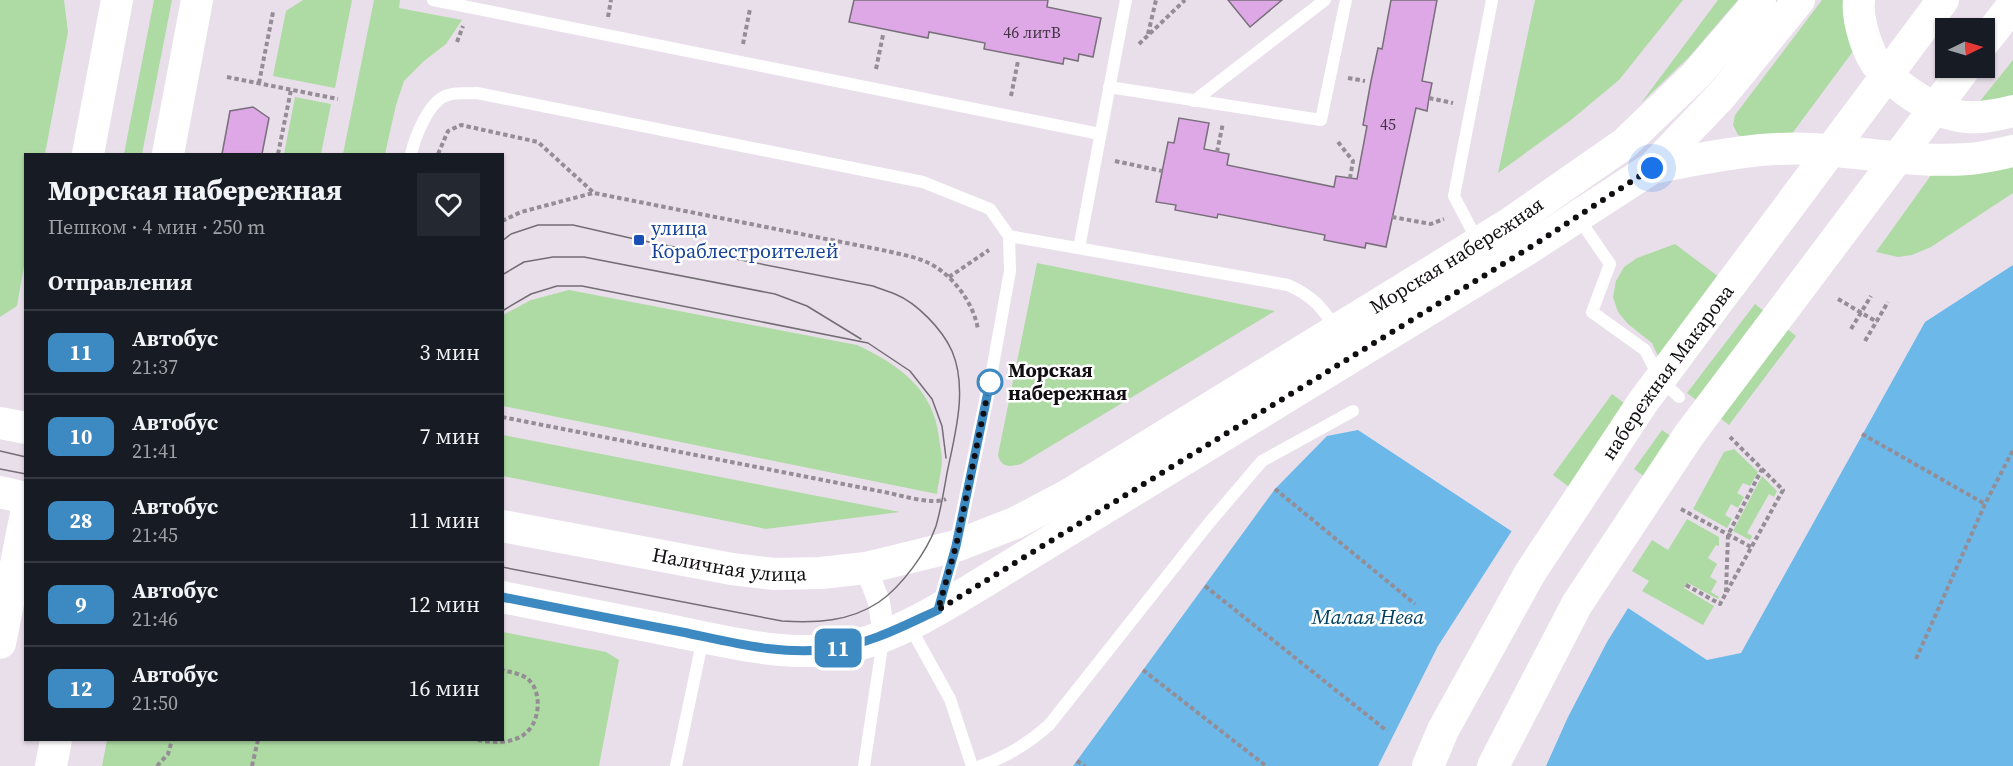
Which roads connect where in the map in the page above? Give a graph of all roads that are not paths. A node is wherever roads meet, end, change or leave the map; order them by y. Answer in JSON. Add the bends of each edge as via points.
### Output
{"nodes":[{"id":1,"x":197,"y":0,"type":"edge"},
{"id":2,"x":433,"y":0,"type":"edge"},
{"id":3,"x":1126,"y":0,"type":"edge"},
{"id":4,"x":1325,"y":0,"type":"edge"},
{"id":5,"x":1346,"y":0,"type":"edge"},
{"id":6,"x":1492,"y":0,"type":"edge"},
{"id":7,"x":1760,"y":0,"type":"edge"},
{"id":8,"x":1798,"y":0,"type":"edge"},
{"id":9,"x":1859,"y":0,"type":"edge"},
{"id":10,"x":1943,"y":0,"type":"edge"},
{"id":11,"x":114,"y":2,"type":"edge"},
{"id":12,"x":2013,"y":5,"type":"edge"},
{"id":13,"x":1995,"y":28,"type":"edge"},
{"id":14,"x":1957,"y":78,"type":"edge"},
{"id":15,"x":1109,"y":87,"type":"junction"},
{"id":16,"x":1194,"y":101,"type":"junction"},
{"id":17,"x":2013,"y":111,"type":"edge"},
{"id":18,"x":1100,"y":134,"type":"junction"},
{"id":19,"x":2013,"y":151,"type":"edge"},
{"id":20,"x":88,"y":153,"type":"edge"},
{"id":21,"x":168,"y":153,"type":"edge"},
{"id":22,"x":411,"y":153,"type":"edge"},
{"id":23,"x":1652,"y":168,"type":"junction"},
{"id":24,"x":1577,"y":216,"type":"junction"},
{"id":25,"x":1009,"y":236,"type":"junction"},
{"id":26,"x":1478,"y":243,"type":"junction"},
{"id":27,"x":1079,"y":249,"type":"junction"},
{"id":28,"x":1338,"y":331,"type":"junction"},
{"id":29,"x":1679,"y":396,"type":"dead end"},
{"id":30,"x":1353,"y":411,"type":"dead end"},
{"id":31,"x":0,"y":423,"type":"edge"},
{"id":32,"x":24,"y":428,"type":"edge"},
{"id":33,"x":0,"y":492,"type":"edge"},
{"id":34,"x":24,"y":498,"type":"edge"},
{"id":35,"x":24,"y":524,"type":"edge"},
{"id":36,"x":504,"y":526,"type":"edge"},
{"id":37,"x":956,"y":546,"type":"junction"},
{"id":38,"x":866,"y":567,"type":"junction"},
{"id":39,"x":504,"y":597,"type":"edge"},
{"id":40,"x":938,"y":610,"type":"junction"},
{"id":41,"x":896,"y":630,"type":"junction"},
{"id":42,"x":703,"y":637,"type":"junction"},
{"id":43,"x":0,"y":643,"type":"edge"},
{"id":44,"x":56,"y":741,"type":"edge"},
{"id":45,"x":51,"y":766,"type":"edge"},
{"id":46,"x":676,"y":766,"type":"edge"},
{"id":47,"x":864,"y":766,"type":"edge"},
{"id":48,"x":972,"y":766,"type":"edge"},
{"id":49,"x":981,"y":766,"type":"edge"},
{"id":50,"x":1428,"y":766,"type":"edge"},
{"id":51,"x":1493,"y":766,"type":"edge"}],
"edges":[{"from":1,"to":21,"type":"main road"},
{"from":2,"to":18,"type":"lane"},
{"from":3,"to":15,"type":"lane"},
{"from":4,"to":16,"type":"lane"},
{"from":5,"to":16,"type":"lane","via":[[1320,120]]},
{"from":6,"to":26,"type":"lane","via":[[1454,196]]},
{"from":7,"to":26,"type":"main road","name":"Морская набережная","via":[[1696,75],[1624,144]]},
{"from":8,"to":23,"type":"main road","name":"Морская набережная","via":[[1720,96]]},
{"from":9,"to":17,"type":"main road","via":[[1865,39],[1879,68],[1916,98],[1954,116],[1980,117]]},
{"from":10,"to":50,"type":"main road","name":"набережная Макарова","via":[[1643,402],[1530,573],[1443,730]]},
{"from":11,"to":20,"type":"main road"},
{"from":12,"to":13,"type":"main road"},
{"from":14,"to":51,"type":"main road","via":[[1689,435],[1577,604]]},
{"from":15,"to":16,"type":"lane"},
{"from":15,"to":18,"type":"lane"},
{"from":18,"to":27,"type":"lane"},
{"from":19,"to":23,"type":"main road","via":[[1968,159],[1809,149],[1763,150]]},
{"from":22,"to":25,"type":"lane","via":[[427,113],[446,95],[477,93],[923,182],[990,209]]},
{"from":23,"to":24,"type":"main road","name":"Морская набережная"},
{"from":24,"to":29,"type":"lane","via":[[1610,264],[1592,312],[1645,350],[1660,380]]},
{"from":24,"to":40,"type":"main road","name":"Морская набережная"},
{"from":25,"to":27,"type":"lane"},
{"from":25,"to":37,"type":"lane","via":[[1010,271]]},
{"from":26,"to":28,"type":"main road","name":"Морская набережная"},
{"from":27,"to":28,"type":"lane","via":[[1288,285],[1321,306]]},
{"from":28,"to":37,"type":"main road","name":"Морская набережная","via":[[1070,494],[1015,523]]},
{"from":30,"to":49,"type":"lane","via":[[1262,461],[1049,725],[1029,744]]},
{"from":31,"to":32,"type":"main road"},
{"from":33,"to":34,"type":"main road"},
{"from":35,"to":43,"type":"main road"},
{"from":36,"to":38,"type":"main road","name":"Наличная улица","via":[[774,574]]},
{"from":37,"to":38,"type":"main road","name":"Наличная улица"},
{"from":37,"to":40,"type":"lane"},
{"from":38,"to":41,"type":"street","via":[[879,602]]},
{"from":39,"to":42,"type":"main road"},
{"from":40,"to":41,"type":"main road"},
{"from":41,"to":42,"type":"main road","via":[[857,645],[830,650],[793,651]]},
{"from":41,"to":47,"type":"lane"},
{"from":41,"to":48,"type":"lane","via":[[950,699]]},
{"from":42,"to":46,"type":"lane"},
{"from":44,"to":45,"type":"main road"}]}
